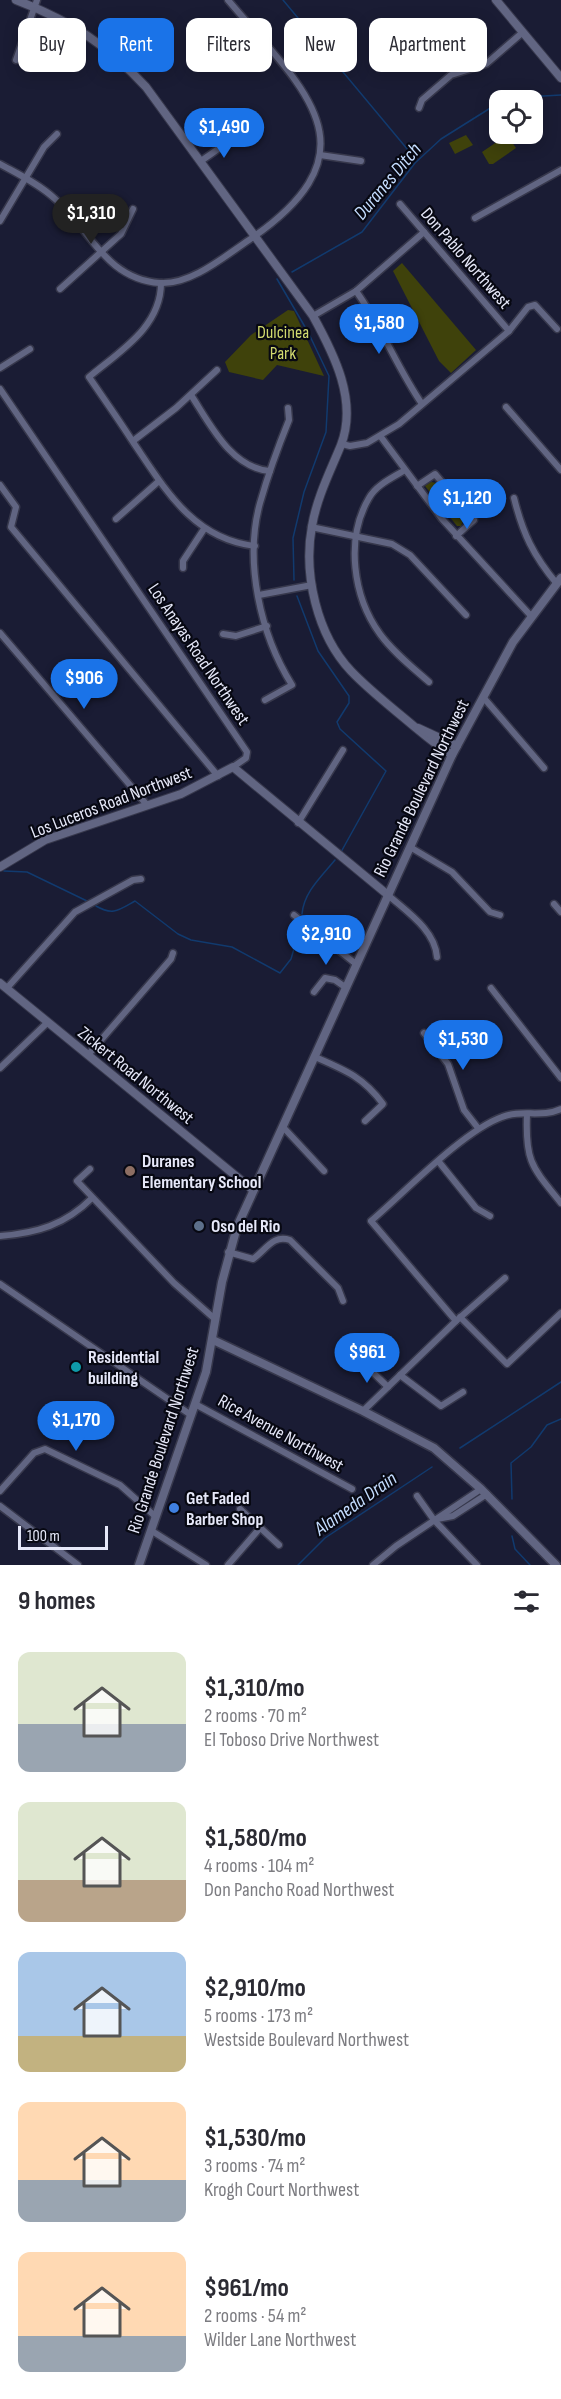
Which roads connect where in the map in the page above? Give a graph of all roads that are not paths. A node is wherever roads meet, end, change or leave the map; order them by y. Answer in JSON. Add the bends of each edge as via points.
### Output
{"nodes":[{"id":1,"x":16,"y":0,"type":"edge"},
{"id":2,"x":228,"y":0,"type":"edge"},
{"id":3,"x":496,"y":0,"type":"edge"},
{"id":4,"x":36,"y":4,"type":"edge"},
{"id":5,"x":243,"y":18,"type":"edge"},
{"id":6,"x":523,"y":32,"type":"junction"},
{"id":7,"x":272,"y":53,"type":"edge"},
{"id":8,"x":16,"y":60,"type":"dead end"},
{"id":9,"x":561,"y":78,"type":"edge"},
{"id":10,"x":419,"y":108,"type":"dead end"},
{"id":11,"x":57,"y":134,"type":"dead end"},
{"id":12,"x":234,"y":138,"type":"dead end"},
{"id":13,"x":320,"y":156,"type":"junction"},
{"id":14,"x":201,"y":161,"type":"junction"},
{"id":15,"x":361,"y":161,"type":"dead end"},
{"id":16,"x":0,"y":164,"type":"edge"},
{"id":17,"x":561,"y":170,"type":"edge"},
{"id":18,"x":26,"y":179,"type":"junction"},
{"id":19,"x":400,"y":204,"type":"dead end"},
{"id":20,"x":133,"y":209,"type":"dead end"},
{"id":21,"x":475,"y":218,"type":"dead end"},
{"id":22,"x":0,"y":221,"type":"edge"},
{"id":23,"x":424,"y":232,"type":"junction"},
{"id":24,"x":255,"y":236,"type":"junction"},
{"id":25,"x":100,"y":254,"type":"junction"},
{"id":26,"x":161,"y":283,"type":"junction"},
{"id":27,"x":60,"y":289,"type":"dead end"},
{"id":28,"x":356,"y":291,"type":"junction"},
{"id":29,"x":313,"y":316,"type":"junction"},
{"id":30,"x":556,"y":329,"type":"dead end"},
{"id":31,"x":509,"y":331,"type":"junction"},
{"id":32,"x":30,"y":349,"type":"dead end"},
{"id":33,"x":0,"y":368,"type":"edge"},
{"id":34,"x":217,"y":370,"type":"dead end"},
{"id":35,"x":0,"y":389,"type":"edge"},
{"id":36,"x":191,"y":395,"type":"junction"},
{"id":37,"x":422,"y":404,"type":"junction"},
{"id":38,"x":506,"y":407,"type":"dead end"},
{"id":39,"x":288,"y":408,"type":"dead end"},
{"id":40,"x":381,"y":436,"type":"junction"},
{"id":41,"x":133,"y":441,"type":"junction"},
{"id":42,"x":342,"y":444,"type":"junction"},
{"id":43,"x":405,"y":470,"type":"junction"},
{"id":44,"x":561,"y":470,"type":"edge"},
{"id":45,"x":270,"y":471,"type":"junction"},
{"id":46,"x":159,"y":481,"type":"junction"},
{"id":47,"x":0,"y":485,"type":"edge"},
{"id":48,"x":417,"y":486,"type":"junction"},
{"id":49,"x":514,"y":498,"type":"dead end"},
{"id":50,"x":116,"y":519,"type":"dead end"},
{"id":51,"x":312,"y":526,"type":"junction"},
{"id":52,"x":204,"y":529,"type":"junction"},
{"id":53,"x":356,"y":536,"type":"junction"},
{"id":54,"x":456,"y":536,"type":"junction"},
{"id":55,"x":255,"y":546,"type":"junction"},
{"id":56,"x":183,"y":568,"type":"dead end"},
{"id":57,"x":559,"y":581,"type":"edge"},
{"id":58,"x":312,"y":585,"type":"junction"},
{"id":59,"x":259,"y":595,"type":"junction"},
{"id":60,"x":466,"y":615,"type":"dead end"},
{"id":61,"x":532,"y":616,"type":"junction"},
{"id":62,"x":267,"y":626,"type":"junction"},
{"id":63,"x":0,"y":633,"type":"edge"},
{"id":64,"x":224,"y":634,"type":"dead end"},
{"id":65,"x":429,"y":682,"type":"dead end"},
{"id":66,"x":483,"y":697,"type":"junction"},
{"id":67,"x":265,"y":700,"type":"dead end"},
{"id":68,"x":343,"y":750,"type":"dead end"},
{"id":69,"x":454,"y":751,"type":"junction"},
{"id":70,"x":233,"y":767,"type":"junction"},
{"id":71,"x":544,"y":768,"type":"dead end"},
{"id":72,"x":218,"y":776,"type":"junction"},
{"id":73,"x":147,"y":805,"type":"junction"},
{"id":74,"x":298,"y":823,"type":"junction"},
{"id":75,"x":410,"y":847,"type":"junction"},
{"id":76,"x":1,"y":864,"type":"edge"},
{"id":77,"x":141,"y":879,"type":"dead end"},
{"id":78,"x":388,"y":896,"type":"junction"},
{"id":79,"x":554,"y":904,"type":"dead end"},
{"id":80,"x":561,"y":912,"type":"edge"},
{"id":81,"x":294,"y":915,"type":"dead end"},
{"id":82,"x":500,"y":915,"type":"dead end"},
{"id":83,"x":173,"y":953,"type":"dead end"},
{"id":84,"x":437,"y":957,"type":"dead end"},
{"id":85,"x":356,"y":964,"type":"junction"},
{"id":86,"x":3,"y":986,"type":"edge"},
{"id":87,"x":345,"y":987,"type":"junction"},
{"id":88,"x":491,"y":988,"type":"dead end"},
{"id":89,"x":314,"y":992,"type":"dead end"},
{"id":90,"x":48,"y":1022,"type":"junction"},
{"id":91,"x":424,"y":1033,"type":"dead end"},
{"id":92,"x":88,"y":1055,"type":"junction"},
{"id":93,"x":315,"y":1057,"type":"junction"},
{"id":94,"x":0,"y":1068,"type":"edge"},
{"id":95,"x":561,"y":1078,"type":"edge"},
{"id":96,"x":561,"y":1109,"type":"edge"},
{"id":97,"x":527,"y":1114,"type":"junction"},
{"id":98,"x":365,"y":1122,"type":"dead end"},
{"id":99,"x":283,"y":1127,"type":"junction"},
{"id":100,"x":478,"y":1128,"type":"junction"},
{"id":101,"x":439,"y":1162,"type":"junction"},
{"id":102,"x":90,"y":1169,"type":"dead end"},
{"id":103,"x":324,"y":1171,"type":"dead end"},
{"id":104,"x":253,"y":1190,"type":"junction"},
{"id":105,"x":92,"y":1198,"type":"junction"},
{"id":106,"x":561,"y":1203,"type":"edge"},
{"id":107,"x":490,"y":1216,"type":"dead end"},
{"id":108,"x":0,"y":1236,"type":"edge"},
{"id":109,"x":228,"y":1252,"type":"junction"},
{"id":110,"x":505,"y":1278,"type":"dead end"},
{"id":111,"x":0,"y":1284,"type":"edge"},
{"id":112,"x":343,"y":1301,"type":"dead end"},
{"id":113,"x":561,"y":1313,"type":"edge"},
{"id":114,"x":458,"y":1319,"type":"junction"},
{"id":115,"x":216,"y":1320,"type":"junction"},
{"id":116,"x":213,"y":1340,"type":"junction"},
{"id":117,"x":363,"y":1363,"type":"dead end"},
{"id":118,"x":400,"y":1375,"type":"junction"},
{"id":119,"x":388,"y":1387,"type":"junction"},
{"id":120,"x":463,"y":1392,"type":"dead end"},
{"id":121,"x":195,"y":1404,"type":"junction"},
{"id":122,"x":363,"y":1411,"type":"junction"},
{"id":123,"x":191,"y":1415,"type":"junction"},
{"id":124,"x":352,"y":1489,"type":"dead end"},
{"id":125,"x":0,"y":1491,"type":"edge"},
{"id":126,"x":484,"y":1491,"type":"junction"},
{"id":127,"x":417,"y":1496,"type":"dead end"},
{"id":128,"x":0,"y":1506,"type":"edge"},
{"id":129,"x":240,"y":1509,"type":"dead end"},
{"id":130,"x":156,"y":1517,"type":"junction"},
{"id":131,"x":434,"y":1520,"type":"junction"},
{"id":132,"x":260,"y":1528,"type":"junction"},
{"id":133,"x":152,"y":1531,"type":"junction"},
{"id":134,"x":279,"y":1545,"type":"dead end"},
{"id":135,"x":78,"y":1565,"type":"edge"},
{"id":136,"x":139,"y":1565,"type":"edge"},
{"id":137,"x":206,"y":1565,"type":"edge"},
{"id":138,"x":228,"y":1565,"type":"edge"},
{"id":139,"x":373,"y":1565,"type":"edge"},
{"id":140,"x":477,"y":1565,"type":"edge"},
{"id":141,"x":556,"y":1565,"type":"edge"}],
"edges":[{"from":1,"to":4,"type":"street"},
{"from":2,"to":5,"type":"street"},
{"from":3,"to":6,"type":"street"},
{"from":4,"to":8,"type":"street"},
{"from":4,"to":14,"type":"street","via":[[89,34],[121,60]]},
{"from":6,"to":9,"type":"street"},
{"from":6,"to":10,"type":"street","via":[[486,64],[451,75],[422,100]]},
{"from":7,"to":13,"type":"street","via":[[313,106]]},
{"from":11,"to":18,"type":"street","via":[[44,147]]},
{"from":12,"to":14,"type":"street"},
{"from":13,"to":15,"type":"street"},
{"from":13,"to":24,"type":"street","via":[[300,198]]},
{"from":14,"to":24,"type":"street"},
{"from":16,"to":18,"type":"street"},
{"from":17,"to":21,"type":"street"},
{"from":18,"to":22,"type":"street"},
{"from":18,"to":25,"type":"street","via":[[54,197]]},
{"from":19,"to":23,"type":"street","name":"Don Pablo Northwest"},
{"from":20,"to":25,"type":"street","via":[[121,234]]},
{"from":23,"to":28,"type":"street"},
{"from":23,"to":31,"type":"street","name":"Don Pablo Northwest"},
{"from":24,"to":26,"type":"street","via":[[192,276]]},
{"from":24,"to":29,"type":"street"},
{"from":25,"to":26,"type":"street","via":[[123,273]]},
{"from":25,"to":27,"type":"street"},
{"from":26,"to":41,"type":"street","via":[[156,314],[148,325],[89,377]]},
{"from":28,"to":29,"type":"street"},
{"from":28,"to":37,"type":"street"},
{"from":29,"to":42,"type":"street","via":[[342,381],[346,418]]},
{"from":30,"to":31,"type":"street","via":[[535,304]]},
{"from":31,"to":37,"type":"street"},
{"from":32,"to":33,"type":"street"},
{"from":34,"to":36,"type":"street"},
{"from":35,"to":70,"type":"street","name":"Los Anayas Road Northwest","via":[[247,752],[246,758]]},
{"from":36,"to":41,"type":"street"},
{"from":36,"to":45,"type":"street","via":[[227,447],[241,460]]},
{"from":37,"to":40,"type":"street"},
{"from":38,"to":44,"type":"street"},
{"from":39,"to":45,"type":"street","via":[[289,420]]},
{"from":40,"to":42,"type":"street","via":[[360,445]]},
{"from":40,"to":43,"type":"street"},
{"from":41,"to":46,"type":"street"},
{"from":42,"to":51,"type":"street","via":[[322,488]]},
{"from":43,"to":48,"type":"street"},
{"from":43,"to":53,"type":"street","via":[[370,496]]},
{"from":45,"to":55,"type":"street","via":[[260,502]]},
{"from":46,"to":50,"type":"street"},
{"from":46,"to":52,"type":"street","via":[[184,513]]},
{"from":47,"to":72,"type":"street","via":[[16,507],[11,527]]},
{"from":48,"to":54,"type":"street"},
{"from":48,"to":54,"type":"street","via":[[435,474],[474,520]]},
{"from":49,"to":57,"type":"street","via":[[530,547]]},
{"from":51,"to":53,"type":"street"},
{"from":51,"to":58,"type":"street"},
{"from":52,"to":55,"type":"street","via":[[230,541]]},
{"from":52,"to":56,"type":"street","via":[[183,561]]},
{"from":53,"to":60,"type":"street","via":[[392,544],[410,555]]},
{"from":53,"to":65,"type":"street","via":[[355,560],[364,605],[399,656]]},
{"from":54,"to":61,"type":"street"},
{"from":55,"to":59,"type":"street"},
{"from":57,"to":61,"type":"main road","name":"Rio Grande Boulevard Northwest"},
{"from":58,"to":59,"type":"street"},
{"from":58,"to":69,"type":"street","via":[[320,617],[344,662],[428,740]]},
{"from":59,"to":62,"type":"street"},
{"from":61,"to":66,"type":"main road","name":"Rio Grande Boulevard Northwest"},
{"from":62,"to":64,"type":"street","via":[[236,636]]},
{"from":62,"to":67,"type":"street","via":[[292,685]]},
{"from":63,"to":73,"type":"street"},
{"from":66,"to":69,"type":"main road","name":"Rio Grande Boulevard Northwest"},
{"from":66,"to":71,"type":"street"},
{"from":68,"to":74,"type":"street"},
{"from":69,"to":75,"type":"main road","name":"Rio Grande Boulevard Northwest"},
{"from":70,"to":72,"type":"street","name":"Los Luceros Road Northwest"},
{"from":70,"to":74,"type":"street"},
{"from":72,"to":73,"type":"street","name":"Los Luceros Road Northwest"},
{"from":73,"to":76,"type":"street","name":"Los Luceros Road Northwest","via":[[45,840]]},
{"from":74,"to":78,"type":"street"},
{"from":75,"to":78,"type":"main road","name":"Rio Grande Boulevard Northwest"},
{"from":75,"to":82,"type":"street","via":[[452,872],[490,912]]},
{"from":77,"to":86,"type":"street","via":[[75,912]]},
{"from":78,"to":84,"type":"street","via":[[428,933]]},
{"from":78,"to":85,"type":"main road","name":"Rio Grande Boulevard Northwest"},
{"from":79,"to":80,"type":"street"},
{"from":81,"to":85,"type":"street"},
{"from":83,"to":92,"type":"street"},
{"from":85,"to":87,"type":"main road","name":"Rio Grande Boulevard Northwest"},
{"from":86,"to":90,"type":"street","name":"Zickert Road Northwest"},
{"from":87,"to":89,"type":"street","via":[[325,978]]},
{"from":87,"to":93,"type":"main road","name":"Rio Grande Boulevard Northwest"},
{"from":88,"to":95,"type":"street"},
{"from":90,"to":92,"type":"street","name":"Zickert Road Northwest"},
{"from":90,"to":94,"type":"street"},
{"from":91,"to":100,"type":"street","via":[[448,1064],[464,1110]]},
{"from":92,"to":104,"type":"street","name":"Zickert Road Northwest"},
{"from":93,"to":98,"type":"street","via":[[355,1075],[377,1095],[383,1104]]},
{"from":93,"to":99,"type":"main road","name":"Rio Grande Boulevard Northwest"},
{"from":96,"to":97,"type":"street"},
{"from":97,"to":100,"type":"street","via":[[502,1116]]},
{"from":97,"to":106,"type":"street","via":[[530,1162]]},
{"from":99,"to":103,"type":"street"},
{"from":99,"to":104,"type":"main road","name":"Rio Grande Boulevard Northwest"},
{"from":100,"to":101,"type":"street"},
{"from":101,"to":107,"type":"street","via":[[476,1208]]},
{"from":101,"to":114,"type":"street","via":[[371,1221]]},
{"from":102,"to":105,"type":"street","via":[[77,1181]]},
{"from":104,"to":109,"type":"main road","name":"Rio Grande Boulevard Northwest"},
{"from":105,"to":108,"type":"street","via":[[68,1220],[55,1226]]},
{"from":105,"to":115,"type":"street","via":[[174,1284]]},
{"from":109,"to":112,"type":"street","via":[[253,1259],[274,1240],[290,1240],[338,1288]]},
{"from":109,"to":115,"type":"main road","name":"Rio Grande Boulevard Northwest"},
{"from":110,"to":114,"type":"street"},
{"from":111,"to":123,"type":"street","name":"Rice Avenue Northwest"},
{"from":113,"to":114,"type":"street","via":[[507,1364]]},
{"from":114,"to":118,"type":"street"},
{"from":115,"to":116,"type":"main road","name":"Rio Grande Boulevard Northwest"},
{"from":116,"to":121,"type":"main road","name":"Rio Grande Boulevard Northwest"},
{"from":116,"to":122,"type":"main road"},
{"from":117,"to":119,"type":"street"},
{"from":118,"to":119,"type":"street"},
{"from":118,"to":120,"type":"street","via":[[441,1406]]},
{"from":119,"to":122,"type":"street"},
{"from":121,"to":123,"type":"main road","name":"Rio Grande Boulevard Northwest"},
{"from":121,"to":124,"type":"street","name":"Rice Avenue Northwest"},
{"from":122,"to":126,"type":"main road","via":[[434,1448]]},
{"from":123,"to":130,"type":"main road","name":"Rio Grande Boulevard Northwest"},
{"from":125,"to":130,"type":"street","via":[[34,1453],[45,1449],[120,1485]]},
{"from":126,"to":131,"type":"street"},
{"from":126,"to":141,"type":"main road"},
{"from":127,"to":131,"type":"street"},
{"from":128,"to":135,"type":"street"},
{"from":129,"to":132,"type":"street"},
{"from":130,"to":133,"type":"main road","name":"Rio Grande Boulevard Northwest"},
{"from":131,"to":139,"type":"street"},
{"from":131,"to":140,"type":"street"},
{"from":132,"to":134,"type":"street"},
{"from":132,"to":138,"type":"street"},
{"from":133,"to":136,"type":"main road","name":"Rio Grande Boulevard Northwest"},
{"from":133,"to":137,"type":"street"}]}
